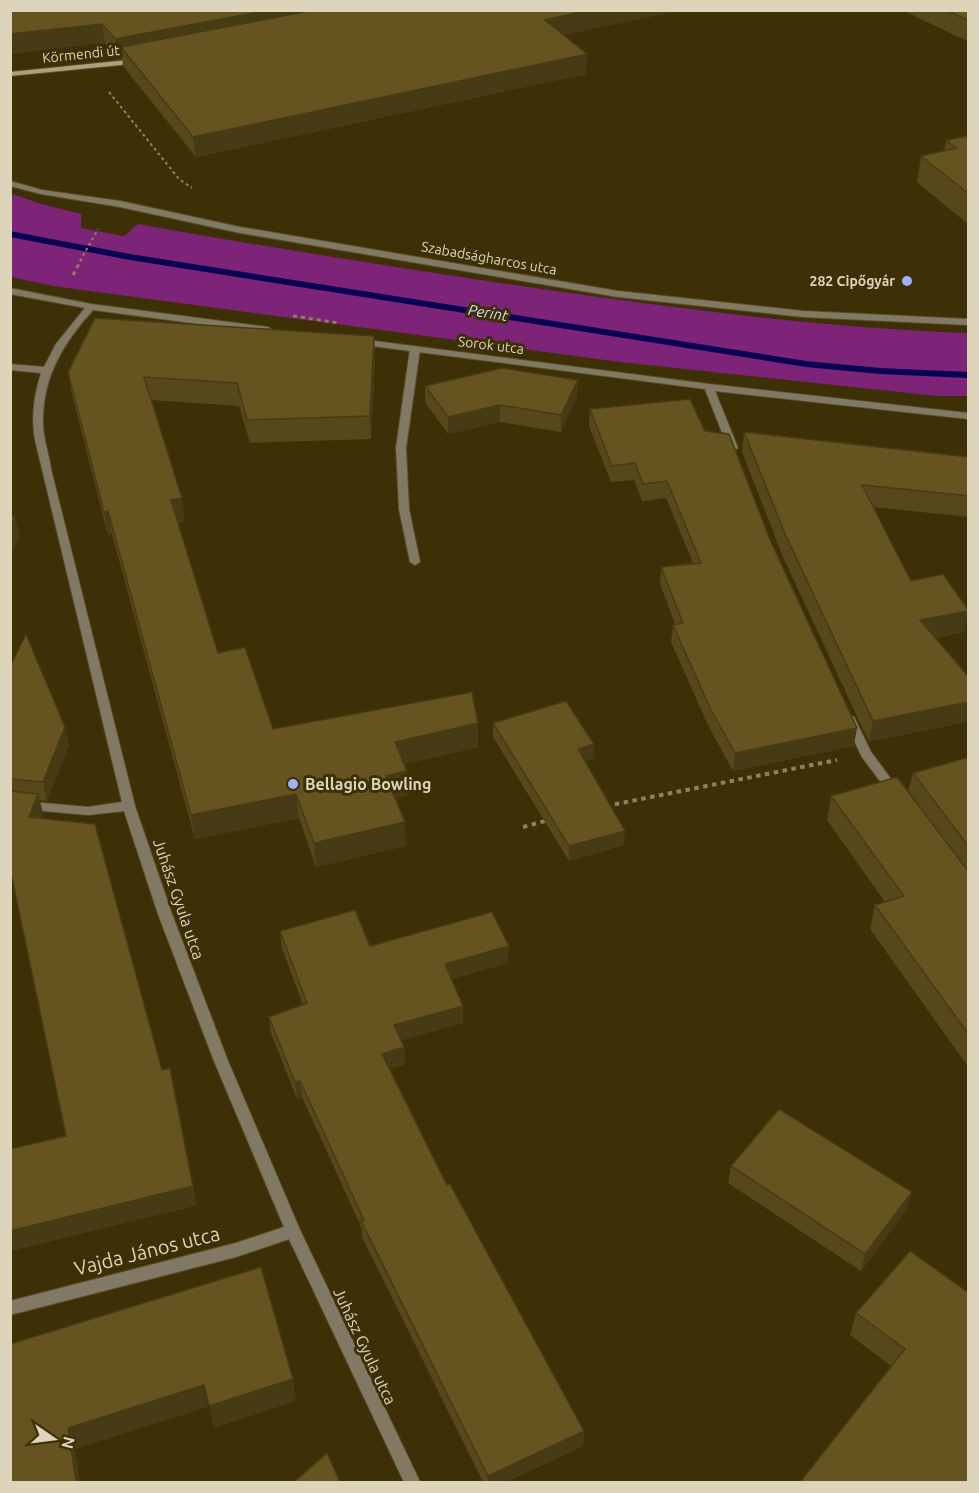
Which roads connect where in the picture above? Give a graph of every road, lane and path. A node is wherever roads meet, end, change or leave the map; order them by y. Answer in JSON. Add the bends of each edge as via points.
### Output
{"nodes":[{"id":1,"x":145,"y":59,"type":"edge"},
{"id":2,"x":10,"y":74,"type":"edge"},
{"id":3,"x":113,"y":87,"type":"dead end"},
{"id":4,"x":10,"y":183,"type":"edge"},
{"id":5,"x":192,"y":188,"type":"dead end"},
{"id":6,"x":99,"y":228,"type":"dead end"},
{"id":7,"x":71,"y":278,"type":"dead end"},
{"id":8,"x":10,"y":291,"type":"edge"},
{"id":9,"x":91,"y":307,"type":"junction"},
{"id":10,"x":969,"y":322,"type":"edge"},
{"id":11,"x":274,"y":331,"type":"edge"},
{"id":12,"x":345,"y":340,"type":"edge"},
{"id":13,"x":415,"y":349,"type":"junction"},
{"id":14,"x":10,"y":367,"type":"edge"},
{"id":15,"x":45,"y":370,"type":"junction"},
{"id":16,"x":709,"y":387,"type":"junction"},
{"id":17,"x":969,"y":416,"type":"edge"},
{"id":18,"x":737,"y":458,"type":"edge"},
{"id":19,"x":415,"y":562,"type":"dead end"},
{"id":20,"x":846,"y":710,"type":"edge"},
{"id":21,"x":843,"y":759,"type":"dead end"},
{"id":22,"x":900,"y":800,"type":"edge"},
{"id":23,"x":10,"y":804,"type":"edge"},
{"id":24,"x":129,"y":806,"type":"junction"},
{"id":25,"x":604,"y":806,"type":"edge"},
{"id":26,"x":558,"y":818,"type":"edge"},
{"id":27,"x":524,"y":826,"type":"dead end"},
{"id":28,"x":293,"y":1231,"type":"junction"},
{"id":29,"x":10,"y":1308,"type":"edge"},
{"id":30,"x":412,"y":1482,"type":"edge"}],
"edges":[{"from":1,"to":2,"type":"street","name":"Körmendi út"},
{"from":3,"to":5,"type":"path","via":[[109,92],[178,179]]},
{"from":4,"to":10,"type":"street","name":"Szabadságharcos utca","via":[[240,230],[618,294],[803,314]]},
{"from":6,"to":7,"type":"path"},
{"from":8,"to":9,"type":"street"},
{"from":9,"to":11,"type":"street"},
{"from":9,"to":15,"type":"street","name":"Juhász Gyula utca","via":[[68,333]]},
{"from":12,"to":13,"type":"street","name":"Sorok utca"},
{"from":13,"to":16,"type":"street","name":"Sorok utca"},
{"from":13,"to":19,"type":"street","via":[[401,448],[404,509]]},
{"from":14,"to":15,"type":"street"},
{"from":15,"to":24,"type":"street","name":"Juhász Gyula utca","via":[[38,423],[46,469]]},
{"from":16,"to":17,"type":"street","name":"Sorok utca"},
{"from":16,"to":18,"type":"street"},
{"from":20,"to":22,"type":"street","via":[[866,754]]},
{"from":21,"to":25,"type":"path"},
{"from":23,"to":24,"type":"street","via":[[88,810]]},
{"from":24,"to":28,"type":"street","name":"Juhász Gyula utca","via":[[221,1061]]},
{"from":26,"to":27,"type":"path"},
{"from":28,"to":29,"type":"street","name":"Vajda János utca","via":[[236,1250]]},
{"from":28,"to":30,"type":"street","name":"Juhász Gyula utca"}]}
